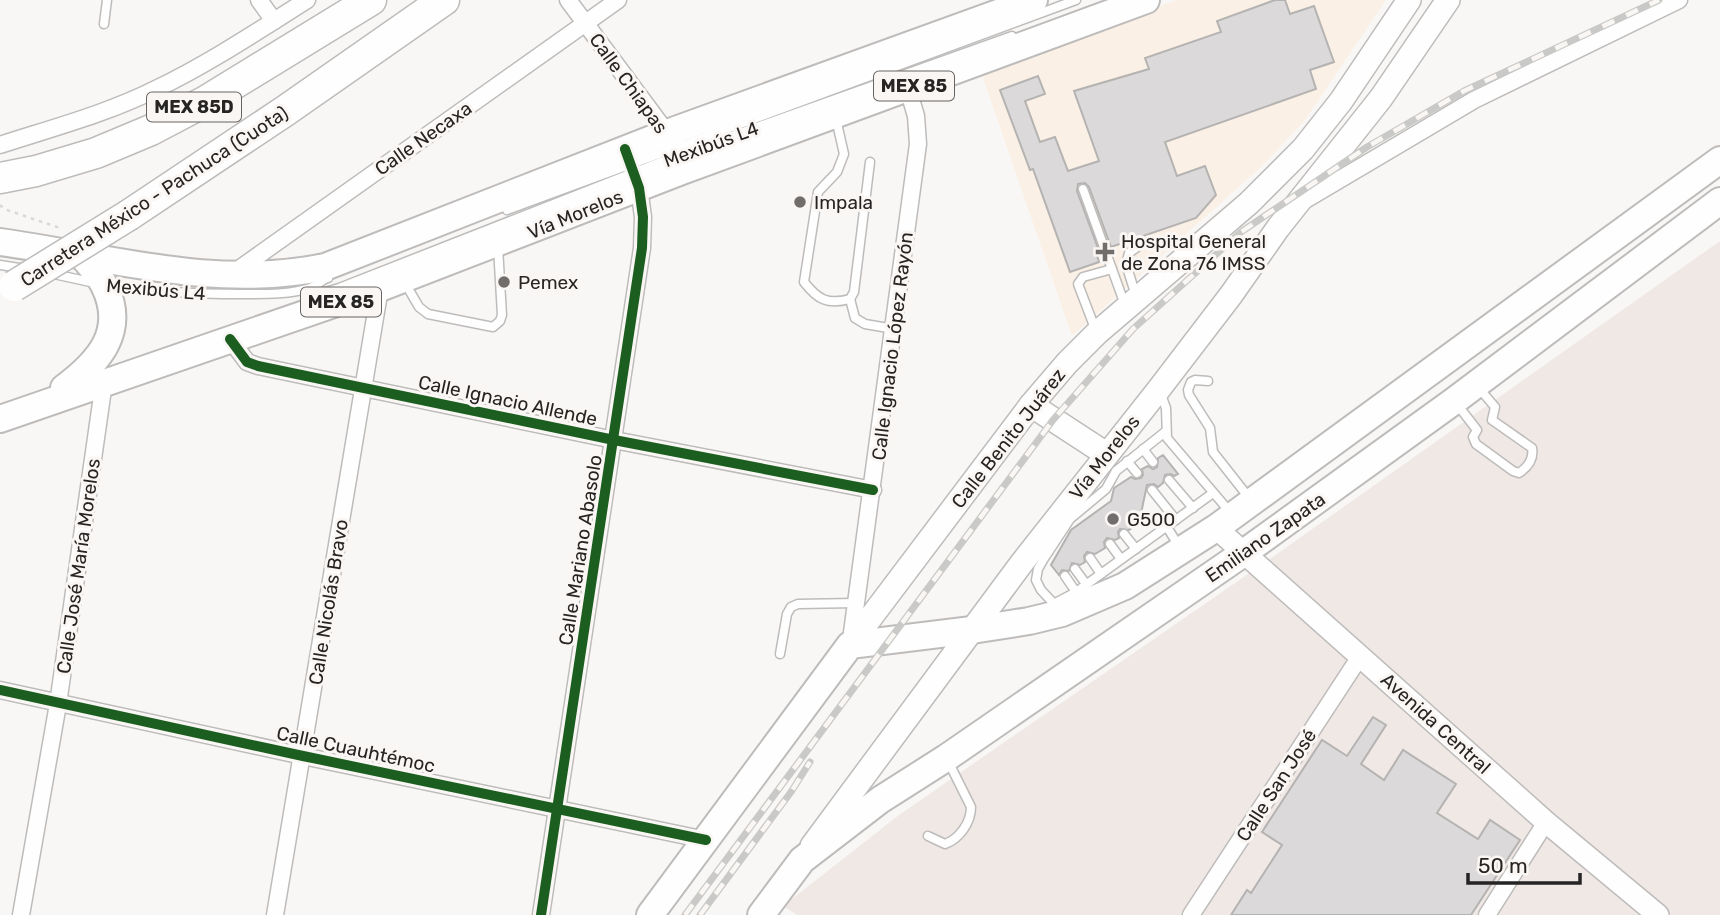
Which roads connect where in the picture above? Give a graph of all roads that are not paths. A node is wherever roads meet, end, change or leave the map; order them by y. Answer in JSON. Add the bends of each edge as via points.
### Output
{"nodes":[{"id":1,"x":107,"y":0,"type":"edge"},
{"id":2,"x":259,"y":0,"type":"edge"},
{"id":3,"x":307,"y":0,"type":"edge"},
{"id":4,"x":371,"y":0,"type":"edge"},
{"id":5,"x":444,"y":0,"type":"edge"},
{"id":6,"x":568,"y":0,"type":"edge"},
{"id":7,"x":618,"y":0,"type":"edge"},
{"id":8,"x":1034,"y":0,"type":"edge"},
{"id":9,"x":1076,"y":0,"type":"edge"},
{"id":10,"x":1146,"y":0,"type":"edge"},
{"id":11,"x":1409,"y":0,"type":"edge"},
{"id":12,"x":1448,"y":0,"type":"edge"},
{"id":13,"x":1679,"y":0,"type":"edge"},
{"id":14,"x":1004,"y":5,"type":"edge"},
{"id":15,"x":274,"y":21,"type":"junction"},
{"id":16,"x":585,"y":23,"type":"junction"},
{"id":17,"x":104,"y":24,"type":"dead end"},
{"id":18,"x":1024,"y":31,"type":"dead end"},
{"id":19,"x":908,"y":89,"type":"junction"},
{"id":20,"x":835,"y":116,"type":"junction"},
{"id":21,"x":0,"y":145,"type":"edge"},
{"id":22,"x":674,"y":152,"type":"junction"},
{"id":23,"x":1720,"y":160,"type":"edge"},
{"id":24,"x":870,"y":162,"type":"dead end"},
{"id":25,"x":632,"y":168,"type":"junction"},
{"id":26,"x":0,"y":178,"type":"edge"},
{"id":27,"x":1083,"y":189,"type":"dead end"},
{"id":28,"x":1720,"y":201,"type":"edge"},
{"id":29,"x":1297,"y":205,"type":"junction"},
{"id":30,"x":501,"y":212,"type":"dead end"},
{"id":31,"x":0,"y":242,"type":"edge"},
{"id":32,"x":497,"y":244,"type":"junction"},
{"id":33,"x":1140,"y":245,"type":"dead end"},
{"id":34,"x":81,"y":254,"type":"junction"},
{"id":35,"x":1112,"y":269,"type":"junction"},
{"id":36,"x":229,"y":276,"type":"junction"},
{"id":37,"x":334,"y":276,"type":"dead end"},
{"id":38,"x":5,"y":282,"type":"edge"},
{"id":39,"x":104,"y":284,"type":"junction"},
{"id":40,"x":391,"y":284,"type":"junction"},
{"id":41,"x":314,"y":288,"type":"junction"},
{"id":42,"x":850,"y":299,"type":"junction"},
{"id":43,"x":1132,"y":303,"type":"junction"},
{"id":44,"x":894,"y":329,"type":"junction"},
{"id":45,"x":1097,"y":333,"type":"junction"},
{"id":46,"x":230,"y":339,"type":"junction"},
{"id":47,"x":1208,"y":381,"type":"dead end"},
{"id":48,"x":104,"y":382,"type":"junction"},
{"id":49,"x":1476,"y":385,"type":"junction"},
{"id":50,"x":363,"y":388,"type":"junction"},
{"id":51,"x":1159,"y":389,"type":"junction"},
{"id":52,"x":1454,"y":401,"type":"junction"},
{"id":53,"x":1031,"y":405,"type":"junction"},
{"id":54,"x":40,"y":406,"type":"junction"},
{"id":55,"x":0,"y":419,"type":"edge"},
{"id":56,"x":1492,"y":420,"type":"junction"},
{"id":57,"x":1477,"y":429,"type":"junction"},
{"id":58,"x":1166,"y":432,"type":"junction"},
{"id":59,"x":614,"y":440,"type":"junction"},
{"id":60,"x":1143,"y":450,"type":"junction"},
{"id":61,"x":1119,"y":460,"type":"junction"},
{"id":62,"x":1153,"y":462,"type":"dead end"},
{"id":63,"x":1137,"y":473,"type":"dead end"},
{"id":64,"x":1169,"y":480,"type":"dead end"},
{"id":65,"x":873,"y":489,"type":"junction"},
{"id":66,"x":1152,"y":490,"type":"dead end"},
{"id":67,"x":1213,"y":493,"type":"junction"},
{"id":68,"x":1098,"y":496,"type":"junction"},
{"id":69,"x":1086,"y":507,"type":"junction"},
{"id":70,"x":1103,"y":507,"type":"dead end"},
{"id":71,"x":1193,"y":508,"type":"junction"},
{"id":72,"x":1091,"y":515,"type":"dead end"},
{"id":73,"x":1234,"y":515,"type":"junction"},
{"id":74,"x":1070,"y":519,"type":"junction"},
{"id":75,"x":1176,"y":520,"type":"junction"},
{"id":76,"x":1075,"y":527,"type":"dead end"},
{"id":77,"x":1167,"y":527,"type":"junction"},
{"id":78,"x":1124,"y":534,"type":"dead end"},
{"id":79,"x":1110,"y":544,"type":"dead end"},
{"id":80,"x":1136,"y":549,"type":"junction"},
{"id":81,"x":1182,"y":550,"type":"junction"},
{"id":82,"x":1050,"y":551,"type":"junction"},
{"id":83,"x":1245,"y":552,"type":"junction"},
{"id":84,"x":1090,"y":558,"type":"dead end"},
{"id":85,"x":1121,"y":559,"type":"junction"},
{"id":86,"x":1075,"y":569,"type":"dead end"},
{"id":87,"x":1101,"y":574,"type":"junction"},
{"id":88,"x":1065,"y":576,"type":"dead end"},
{"id":89,"x":1086,"y":584,"type":"junction"},
{"id":90,"x":856,"y":603,"type":"junction"},
{"id":91,"x":1064,"y":603,"type":"junction"},
{"id":92,"x":972,"y":630,"type":"junction"},
{"id":93,"x":850,"y":645,"type":"junction"},
{"id":94,"x":780,"y":654,"type":"dead end"},
{"id":95,"x":1361,"y":655,"type":"junction"},
{"id":96,"x":0,"y":690,"type":"edge"},
{"id":97,"x":58,"y":704,"type":"junction"},
{"id":98,"x":303,"y":756,"type":"junction"},
{"id":99,"x":946,"y":758,"type":"junction"},
{"id":100,"x":558,"y":809,"type":"junction"},
{"id":101,"x":1546,"y":822,"type":"junction"},
{"id":102,"x":928,"y":836,"type":"dead end"},
{"id":103,"x":706,"y":839,"type":"junction"},
{"id":104,"x":802,"y":860,"type":"junction"},
{"id":105,"x":765,"y":914,"type":"edge"},
{"id":106,"x":21,"y":915,"type":"edge"},
{"id":107,"x":275,"y":915,"type":"edge"},
{"id":108,"x":541,"y":915,"type":"edge"},
{"id":109,"x":650,"y":915,"type":"edge"},
{"id":110,"x":1191,"y":915,"type":"edge"},
{"id":111,"x":1486,"y":915,"type":"edge"},
{"id":112,"x":1658,"y":915,"type":"edge"}],
"edges":[{"from":1,"to":17,"type":"lane"},
{"from":2,"to":15,"type":"street"},
{"from":3,"to":15,"type":"street"},
{"from":4,"to":26,"type":"highway","number":"MEX 85D","via":[[151,130],[96,153]]},
{"from":5,"to":38,"type":"highway","name":"Carretera México - Pachuca (Cuota)","number":"MEX 85D","bridge":true,"via":[[130,215]]},
{"from":6,"to":16,"type":"street","name":"Calle Chiapas"},
{"from":7,"to":16,"type":"street","name":"Calle Necaxa"},
{"from":8,"to":14,"type":"main road","name":"Vía Morelos","number":"MEX 85"},
{"from":9,"to":22,"type":"lane","name":"Mexibús L4"},
{"from":10,"to":19,"type":"main road","name":"Vía Morelos","number":"MEX 85"},
{"from":11,"to":43,"type":"main road","name":"Calle Benito Juárez","via":[[1303,149]]},
{"from":12,"to":29,"type":"main road","name":"Vía Morelos","via":[[1381,98]]},
{"from":13,"to":29,"type":"street","via":[[1474,100]]},
{"from":14,"to":22,"type":"main road","name":"Vía Morelos","number":"MEX 85"},
{"from":15,"to":21,"type":"street","via":[[154,90]]},
{"from":16,"to":22,"type":"street","name":"Calle Chiapas"},
{"from":16,"to":36,"type":"street","name":"Calle Necaxa"},
{"from":18,"to":22,"type":"lane","name":"Mexibús L4"},
{"from":19,"to":20,"type":"main road","name":"Vía Morelos","number":"MEX 85"},
{"from":19,"to":44,"type":"street","name":"Calle Ignacio López Rayón","via":[[918,144]]},
{"from":20,"to":22,"type":"main road","name":"Vía Morelos","number":"MEX 85"},
{"from":20,"to":42,"type":"lane","via":[[844,154],[837,172],[818,192],[804,282],[815,296],[838,303]]},
{"from":22,"to":25,"type":"main road","name":"Vía Morelos","number":"MEX 85"},
{"from":22,"to":25,"type":"main road","name":"Vía Morelos","number":"MEX 85"},
{"from":23,"to":73,"type":"main road","name":"Emiliano Zapata"},
{"from":24,"to":42,"type":"lane"},
{"from":25,"to":30,"type":"lane"},
{"from":25,"to":32,"type":"main road","name":"Vía Morelos","number":"MEX 85"},
{"from":25,"to":36,"type":"main road","name":"Vía Morelos","number":"MEX 85","via":[[325,267],[291,274]]},
{"from":25,"to":41,"type":"lane","name":"Mexibús L4","via":[[339,288],[322,293]]},
{"from":25,"to":59,"type":"street","name":"Calle Mariano Abasolo","via":[[643,217],[642,248]]},
{"from":27,"to":35,"type":"lane"},
{"from":28,"to":49,"type":"main road","name":"Emiliano Zapata"},
{"from":29,"to":51,"type":"main road","name":"Vía Morelos"},
{"from":31,"to":34,"type":"main road","name":"Vía Morelos","number":"MEX 85"},
{"from":32,"to":40,"type":"main road","name":"Vía Morelos","number":"MEX 85"},
{"from":32,"to":40,"type":"lane","via":[[502,309],[500,321],[493,327],[428,314]]},
{"from":33,"to":43,"type":"lane","via":[[1129,253],[1126,264]]},
{"from":34,"to":36,"type":"main road","name":"Vía Morelos","number":"MEX 85","via":[[178,273]]},
{"from":34,"to":39,"type":"main road"},
{"from":35,"to":43,"type":"lane"},
{"from":35,"to":45,"type":"lane","via":[[1083,277],[1078,284]]},
{"from":37,"to":41,"type":"lane","name":"Mexibús L4"},
{"from":38,"to":39,"type":"lane","name":"Mexibús L4"},
{"from":39,"to":41,"type":"lane","name":"Mexibús L4","via":[[203,294],[287,293]]},
{"from":39,"to":54,"type":"main road","via":[[112,320],[106,347],[88,370]]},
{"from":40,"to":46,"type":"main road","name":"Vía Morelos","number":"MEX 85"},
{"from":40,"to":50,"type":"street","name":"Calle Nicolás Bravo"},
{"from":42,"to":44,"type":"lane","via":[[855,318]]},
{"from":43,"to":45,"type":"main road","name":"Calle Benito Juárez"},
{"from":44,"to":65,"type":"street","name":"Calle Ignacio López Rayón"},
{"from":45,"to":53,"type":"main road","name":"Calle Benito Juárez"},
{"from":46,"to":48,"type":"main road","name":"Vía Morelos","number":"MEX 85"},
{"from":46,"to":50,"type":"street","name":"Calle Ignacio Allende","via":[[247,362]]},
{"from":47,"to":73,"type":"lane","via":[[1195,380],[1188,390],[1210,428]]},
{"from":48,"to":54,"type":"main road","name":"Vía Morelos","number":"MEX 85"},
{"from":48,"to":97,"type":"street","name":"Calle José María Morelos"},
{"from":49,"to":52,"type":"main road","name":"Emiliano Zapata"},
{"from":49,"to":56,"type":"lane","via":[[1495,407]]},
{"from":50,"to":59,"type":"street","name":"Calle Ignacio Allende"},
{"from":50,"to":98,"type":"street","name":"Calle Nicolás Bravo"},
{"from":51,"to":58,"type":"lane","via":[[1166,408]]},
{"from":51,"to":61,"type":"main road","name":"Vía Morelos"},
{"from":52,"to":57,"type":"lane"},
{"from":52,"to":83,"type":"main road","name":"Emiliano Zapata"},
{"from":53,"to":61,"type":"main road"},
{"from":53,"to":93,"type":"main road","name":"Calle Benito Juárez"},
{"from":54,"to":55,"type":"main road","name":"Vía Morelos","number":"MEX 85"},
{"from":56,"to":57,"type":"lane"},
{"from":56,"to":57,"type":"lane","via":[[1532,448],[1532,458],[1524,469],[1513,471],[1476,444]]},
{"from":58,"to":60,"type":"lane"},
{"from":58,"to":67,"type":"lane"},
{"from":59,"to":65,"type":"street","name":"Calle Ignacio Allende"},
{"from":59,"to":100,"type":"street","name":"Calle Mariano Abasolo"},
{"from":60,"to":61,"type":"lane"},
{"from":60,"to":62,"type":"lane"},
{"from":61,"to":63,"type":"lane"},
{"from":61,"to":68,"type":"lane"},
{"from":61,"to":82,"type":"main road","name":"Vía Morelos"},
{"from":64,"to":71,"type":"lane"},
{"from":65,"to":90,"type":"street","name":"Calle Ignacio López Rayón"},
{"from":66,"to":75,"type":"lane"},
{"from":67,"to":71,"type":"lane"},
{"from":67,"to":73,"type":"lane"},
{"from":68,"to":69,"type":"lane"},
{"from":68,"to":70,"type":"lane"},
{"from":69,"to":72,"type":"lane"},
{"from":69,"to":74,"type":"lane"},
{"from":71,"to":75,"type":"lane"},
{"from":73,"to":81,"type":"main road","name":"Emiliano Zapata"},
{"from":73,"to":83,"type":"street","name":"Avenida Central"},
{"from":74,"to":76,"type":"lane"},
{"from":74,"to":82,"type":"lane"},
{"from":75,"to":77,"type":"lane"},
{"from":77,"to":80,"type":"lane"},
{"from":77,"to":81,"type":"lane"},
{"from":78,"to":80,"type":"lane"},
{"from":79,"to":85,"type":"lane"},
{"from":80,"to":85,"type":"lane"},
{"from":81,"to":91,"type":"main road","name":"Emiliano Zapata","via":[[1125,586]]},
{"from":82,"to":91,"type":"lane","via":[[1036,580],[1041,590]]},
{"from":82,"to":92,"type":"main road","name":"Vía Morelos"},
{"from":83,"to":95,"type":"street","name":"Avenida Central"},
{"from":83,"to":99,"type":"main road","name":"Emiliano Zapata"},
{"from":84,"to":87,"type":"lane"},
{"from":85,"to":87,"type":"lane"},
{"from":86,"to":89,"type":"lane"},
{"from":87,"to":89,"type":"lane"},
{"from":88,"to":91,"type":"lane"},
{"from":89,"to":91,"type":"lane"},
{"from":90,"to":93,"type":"street","name":"Calle Ignacio López Rayón"},
{"from":90,"to":94,"type":"lane","via":[[791,607]]},
{"from":91,"to":92,"type":"main road","name":"Emiliano Zapata"},
{"from":92,"to":93,"type":"main road","name":"Emiliano Zapata"},
{"from":92,"to":104,"type":"main road","name":"Vía Morelos"},
{"from":93,"to":103,"type":"main road","name":"Calle Benito Juárez"},
{"from":95,"to":101,"type":"street","name":"Avenida Central"},
{"from":95,"to":110,"type":"street","name":"Calle San José"},
{"from":96,"to":97,"type":"street","name":"Calle Cuauhtémoc"},
{"from":97,"to":98,"type":"street","name":"Calle Cuauhtémoc"},
{"from":97,"to":106,"type":"street","name":"Calle José María Morelos"},
{"from":98,"to":100,"type":"street","name":"Calle Cuauhtémoc"},
{"from":98,"to":107,"type":"street","name":"Calle Nicolás Bravo"},
{"from":99,"to":102,"type":"lane","via":[[971,815],[945,845]]},
{"from":99,"to":104,"type":"main road","name":"Emiliano Zapata","via":[[880,800]]},
{"from":100,"to":103,"type":"street","name":"Calle Cuauhtémoc"},
{"from":100,"to":108,"type":"street","name":"Calle Mariano Abasolo"},
{"from":101,"to":111,"type":"street"},
{"from":101,"to":112,"type":"street","name":"Avenida Central"},
{"from":103,"to":109,"type":"main road","name":"Calle Benito Juárez"},
{"from":104,"to":105,"type":"main road","name":"Vía Morelos"}]}
